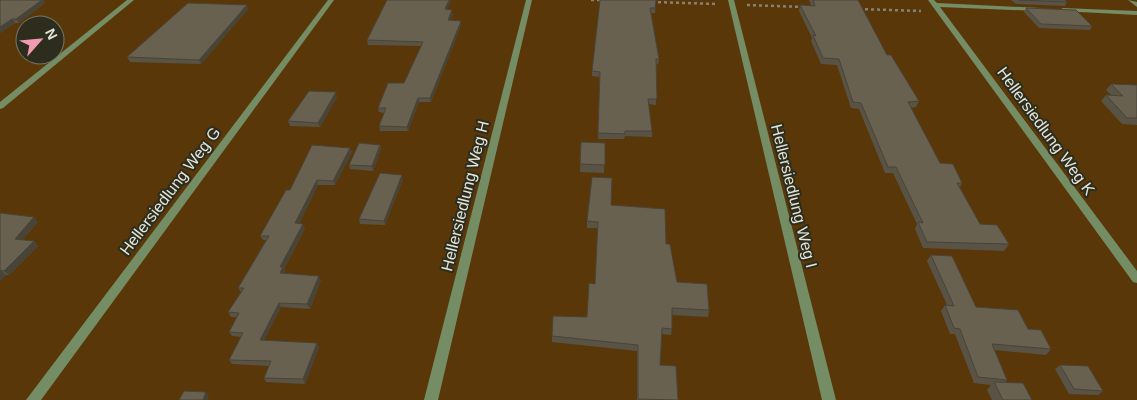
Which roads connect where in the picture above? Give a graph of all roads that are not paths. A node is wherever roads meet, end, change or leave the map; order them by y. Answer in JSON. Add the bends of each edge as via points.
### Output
{"nodes":[{"id":1,"x":130,"y":0,"type":"edge"},
{"id":2,"x":331,"y":0,"type":"edge"},
{"id":3,"x":529,"y":0,"type":"edge"},
{"id":4,"x":1131,"y":0,"type":"edge"},
{"id":5,"x":731,"y":2,"type":"edge"},
{"id":6,"x":1137,"y":5,"type":"edge"},
{"id":7,"x":935,"y":6,"type":"edge"},
{"id":8,"x":1137,"y":13,"type":"edge"},
{"id":9,"x":0,"y":106,"type":"edge"},
{"id":10,"x":1137,"y":280,"type":"edge"},
{"id":11,"x":33,"y":400,"type":"edge"},
{"id":12,"x":430,"y":400,"type":"edge"},
{"id":13,"x":829,"y":400,"type":"edge"}],
"edges":[{"from":1,"to":9,"type":"lane"},
{"from":2,"to":11,"type":"lane","name":"Hellersiedlung Weg G"},
{"from":3,"to":12,"type":"lane","name":"Hellersiedlung Weg H"},
{"from":4,"to":6,"type":"lane"},
{"from":5,"to":13,"type":"lane","name":"Hellersiedlung Weg I"},
{"from":7,"to":8,"type":"lane"},
{"from":7,"to":10,"type":"lane","name":"Hellersiedlung Weg K"}]}
